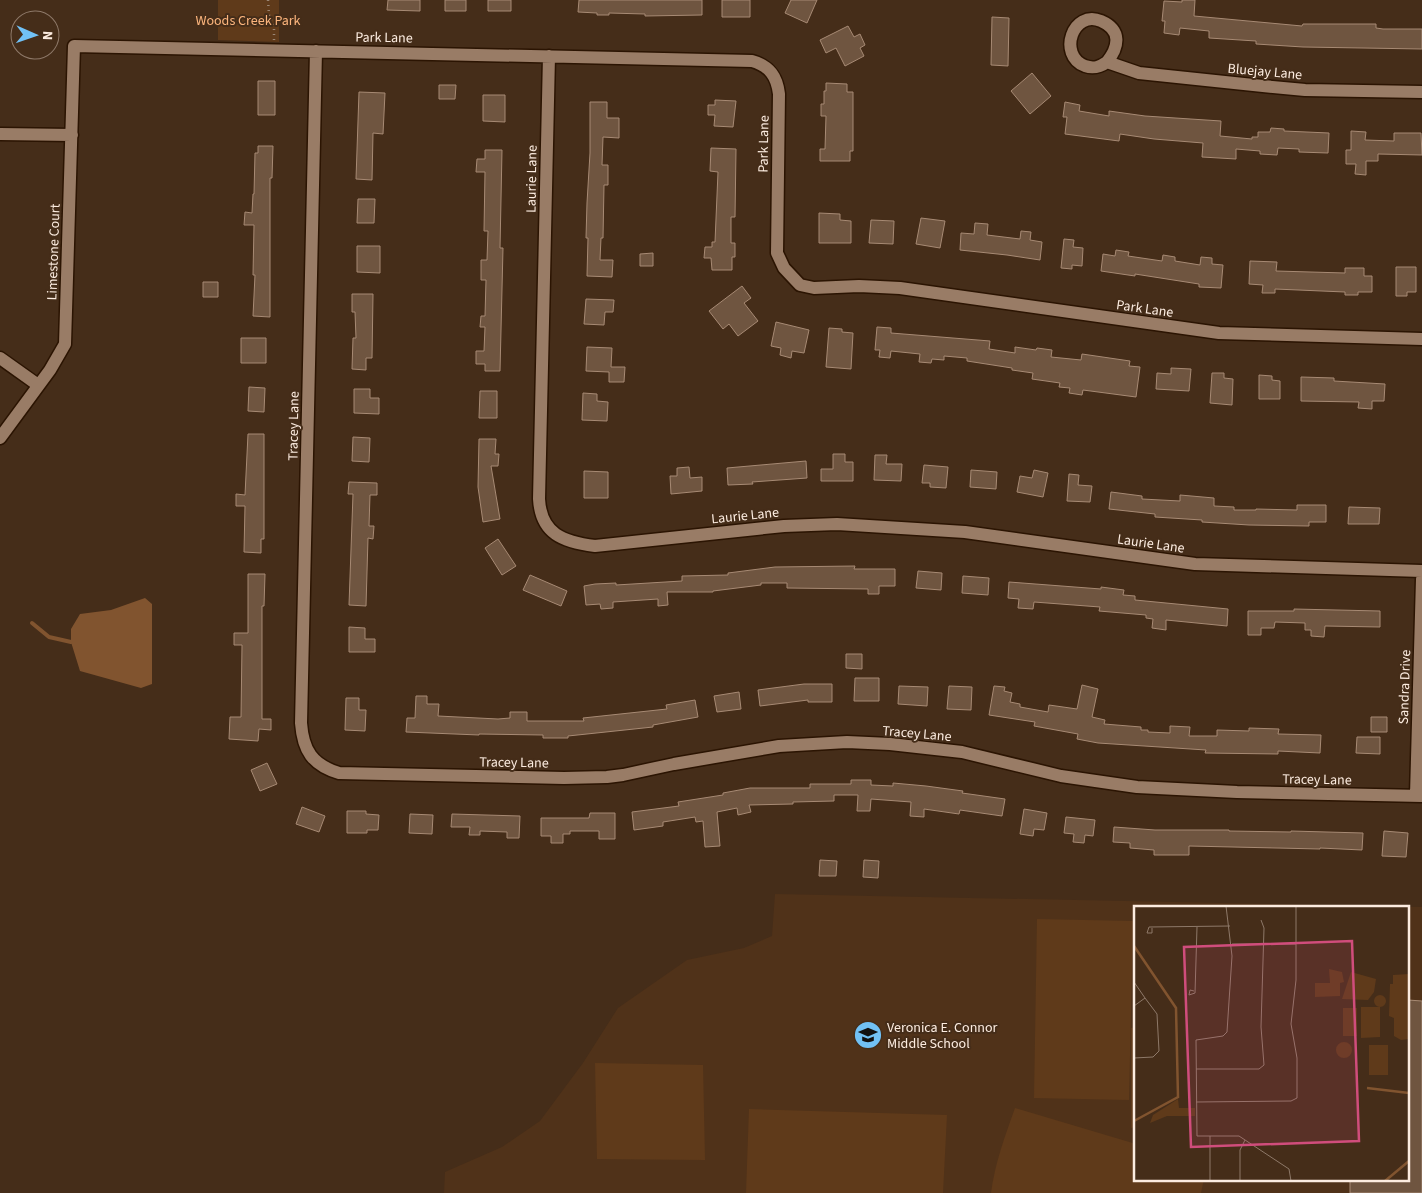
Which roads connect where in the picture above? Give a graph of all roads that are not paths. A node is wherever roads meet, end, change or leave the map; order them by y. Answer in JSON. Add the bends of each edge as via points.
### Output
{"nodes":[{"id":1,"x":74,"y":46,"type":"joint"},
{"id":2,"x":316,"y":51,"type":"junction"},
{"id":3,"x":549,"y":56,"type":"junction"},
{"id":4,"x":1107,"y":62,"type":"dead end"},
{"id":5,"x":1422,"y":92,"type":"edge"},
{"id":6,"x":0,"y":134,"type":"edge"},
{"id":7,"x":72,"y":135,"type":"junction"},
{"id":8,"x":1422,"y":339,"type":"edge"},
{"id":9,"x":0,"y":358,"type":"edge"},
{"id":10,"x":38,"y":385,"type":"junction"},
{"id":11,"x":0,"y":438,"type":"edge"},
{"id":12,"x":1422,"y":570,"type":"edge"},
{"id":13,"x":1422,"y":579,"type":"edge"},
{"id":14,"x":1419,"y":796,"type":"edge"}],
"edges":[{"from":1,"to":2,"type":"street","name":"Park Lane"},
{"from":1,"to":7,"type":"street","name":"Limestone Court"},
{"from":2,"to":3,"type":"street","name":"Park Lane"},
{"from":2,"to":14,"type":"street","name":"Tracey Lane","via":[[301,723],[305,747],[321,766],[339,773],[608,777],[770,748],[847,742],[962,752],[1061,776],[1137,788]]},
{"from":3,"to":8,"type":"street","name":"Park Lane","via":[[744,60],[759,63],[770,70],[777,81],[779,94],[777,252],[784,268],[800,285],[814,288],[900,288],[1220,333]]},
{"from":3,"to":12,"type":"street","name":"Laurie Lane","via":[[539,499],[545,525],[559,537],[594,546],[784,526],[862,525],[990,534],[1195,564]]},
{"from":4,"to":5,"type":"street","name":"Bluejay Lane","via":[[1139,73],[1304,90]]},
{"from":6,"to":7,"type":"street"},
{"from":7,"to":10,"type":"street","name":"Limestone Court","via":[[65,344]]},
{"from":9,"to":10,"type":"street"},
{"from":10,"to":11,"type":"street","name":"Limestone Court"},
{"from":13,"to":14,"type":"street","name":"Sandra Drive"}]}
